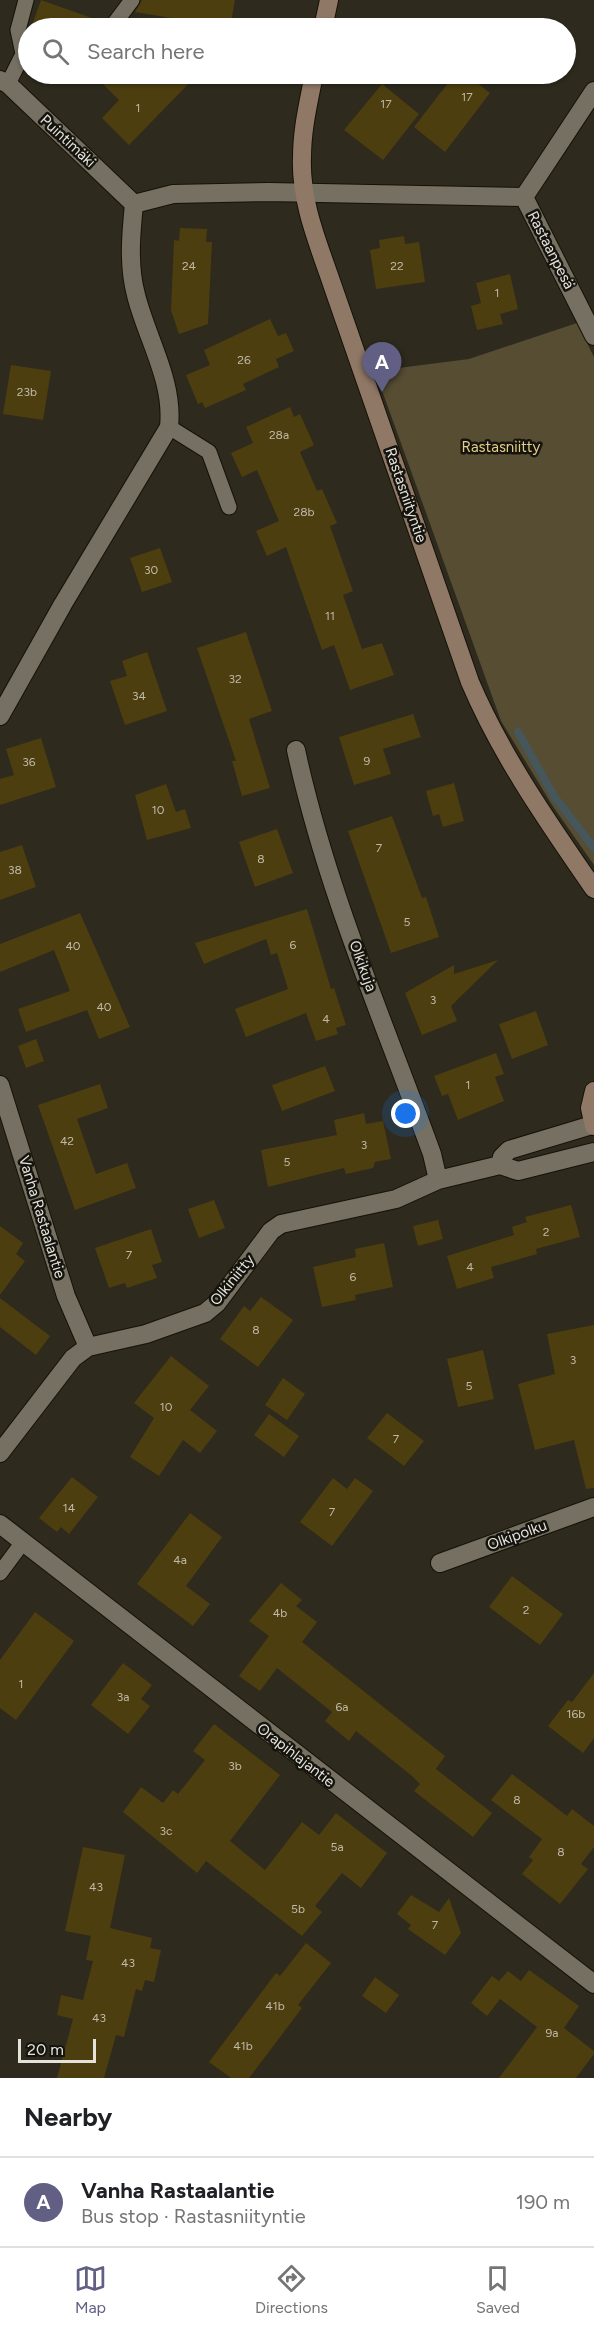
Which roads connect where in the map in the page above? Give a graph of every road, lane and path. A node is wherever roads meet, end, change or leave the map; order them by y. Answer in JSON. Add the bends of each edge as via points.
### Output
{"nodes":[{"id":1,"x":26,"y":0,"type":"edge"},
{"id":2,"x":132,"y":0,"type":"edge"},
{"id":3,"x":329,"y":0,"type":"edge"},
{"id":4,"x":21,"y":18,"type":"edge"},
{"id":5,"x":118,"y":18,"type":"edge"},
{"id":6,"x":325,"y":18,"type":"edge"},
{"id":7,"x":18,"y":64,"type":"edge"},
{"id":8,"x":4,"y":82,"type":"edge"},
{"id":9,"x":312,"y":84,"type":"edge"},
{"id":10,"x":594,"y":91,"type":"edge"},
{"id":11,"x":305,"y":193,"type":"junction"},
{"id":12,"x":524,"y":197,"type":"junction"},
{"id":13,"x":134,"y":204,"type":"junction"},
{"id":14,"x":594,"y":336,"type":"edge"},
{"id":15,"x":169,"y":427,"type":"junction"},
{"id":16,"x":229,"y":507,"type":"dead end"},
{"id":17,"x":0,"y":716,"type":"edge"},
{"id":18,"x":296,"y":750,"type":"dead end"},
{"id":19,"x":594,"y":889,"type":"edge"},
{"id":20,"x":0,"y":1085,"type":"edge"},
{"id":21,"x":594,"y":1091,"type":"edge"},
{"id":22,"x":593,"y":1125,"type":"edge"},
{"id":23,"x":594,"y":1152,"type":"edge"},
{"id":24,"x":500,"y":1165,"type":"junction"},
{"id":25,"x":438,"y":1180,"type":"junction"},
{"id":26,"x":88,"y":1347,"type":"junction"},
{"id":27,"x":0,"y":1453,"type":"edge"},
{"id":28,"x":594,"y":1507,"type":"edge"},
{"id":29,"x":0,"y":1524,"type":"edge"},
{"id":30,"x":23,"y":1542,"type":"junction"},
{"id":31,"x":440,"y":1563,"type":"dead end"},
{"id":32,"x":0,"y":1573,"type":"edge"},
{"id":33,"x":594,"y":1984,"type":"edge"}],
"edges":[{"from":1,"to":4,"type":"lane"},
{"from":2,"to":5,"type":"lane"},
{"from":3,"to":6,"type":"street"},
{"from":7,"to":8,"type":"lane"},
{"from":8,"to":13,"type":"street","name":"Puintimäki"},
{"from":9,"to":11,"type":"street","name":"Rastasniityntie","via":[[301,159]]},
{"from":10,"to":12,"type":"street"},
{"from":11,"to":12,"type":"street"},
{"from":11,"to":13,"type":"street","via":[[172,194]]},
{"from":11,"to":19,"type":"street","name":"Rastasniityntie","via":[[312,225],[470,682],[498,742]]},
{"from":12,"to":14,"type":"street","name":"Rastaanpesä"},
{"from":13,"to":15,"type":"street","via":[[129,244],[135,295],[171,406]]},
{"from":15,"to":16,"type":"lane","via":[[209,452]]},
{"from":15,"to":17,"type":"street"},
{"from":18,"to":25,"type":"street","name":"Olkikuja","via":[[306,799],[339,899]]},
{"from":20,"to":26,"type":"street","name":"Vanha Rastaalantie","via":[[66,1296]]},
{"from":21,"to":22,"type":"street","via":[[590,1108]]},
{"from":22,"to":24,"type":"street","name":"Olkiniitty","via":[[509,1150]]},
{"from":23,"to":24,"type":"street","name":"Olkiniitty","via":[[518,1171]]},
{"from":24,"to":25,"type":"street","name":"Olkiniitty"},
{"from":25,"to":26,"type":"street","name":"Olkiniitty","via":[[396,1199],[281,1224],[205,1313]]},
{"from":26,"to":27,"type":"street","name":"Olkiniitty","via":[[60,1373]]},
{"from":28,"to":31,"type":"street","name":"Olkipolku"},
{"from":29,"to":30,"type":"street","name":"Orapihlajantie"},
{"from":30,"to":32,"type":"lane"},
{"from":30,"to":33,"type":"street","name":"Orapihlajantie"}]}
